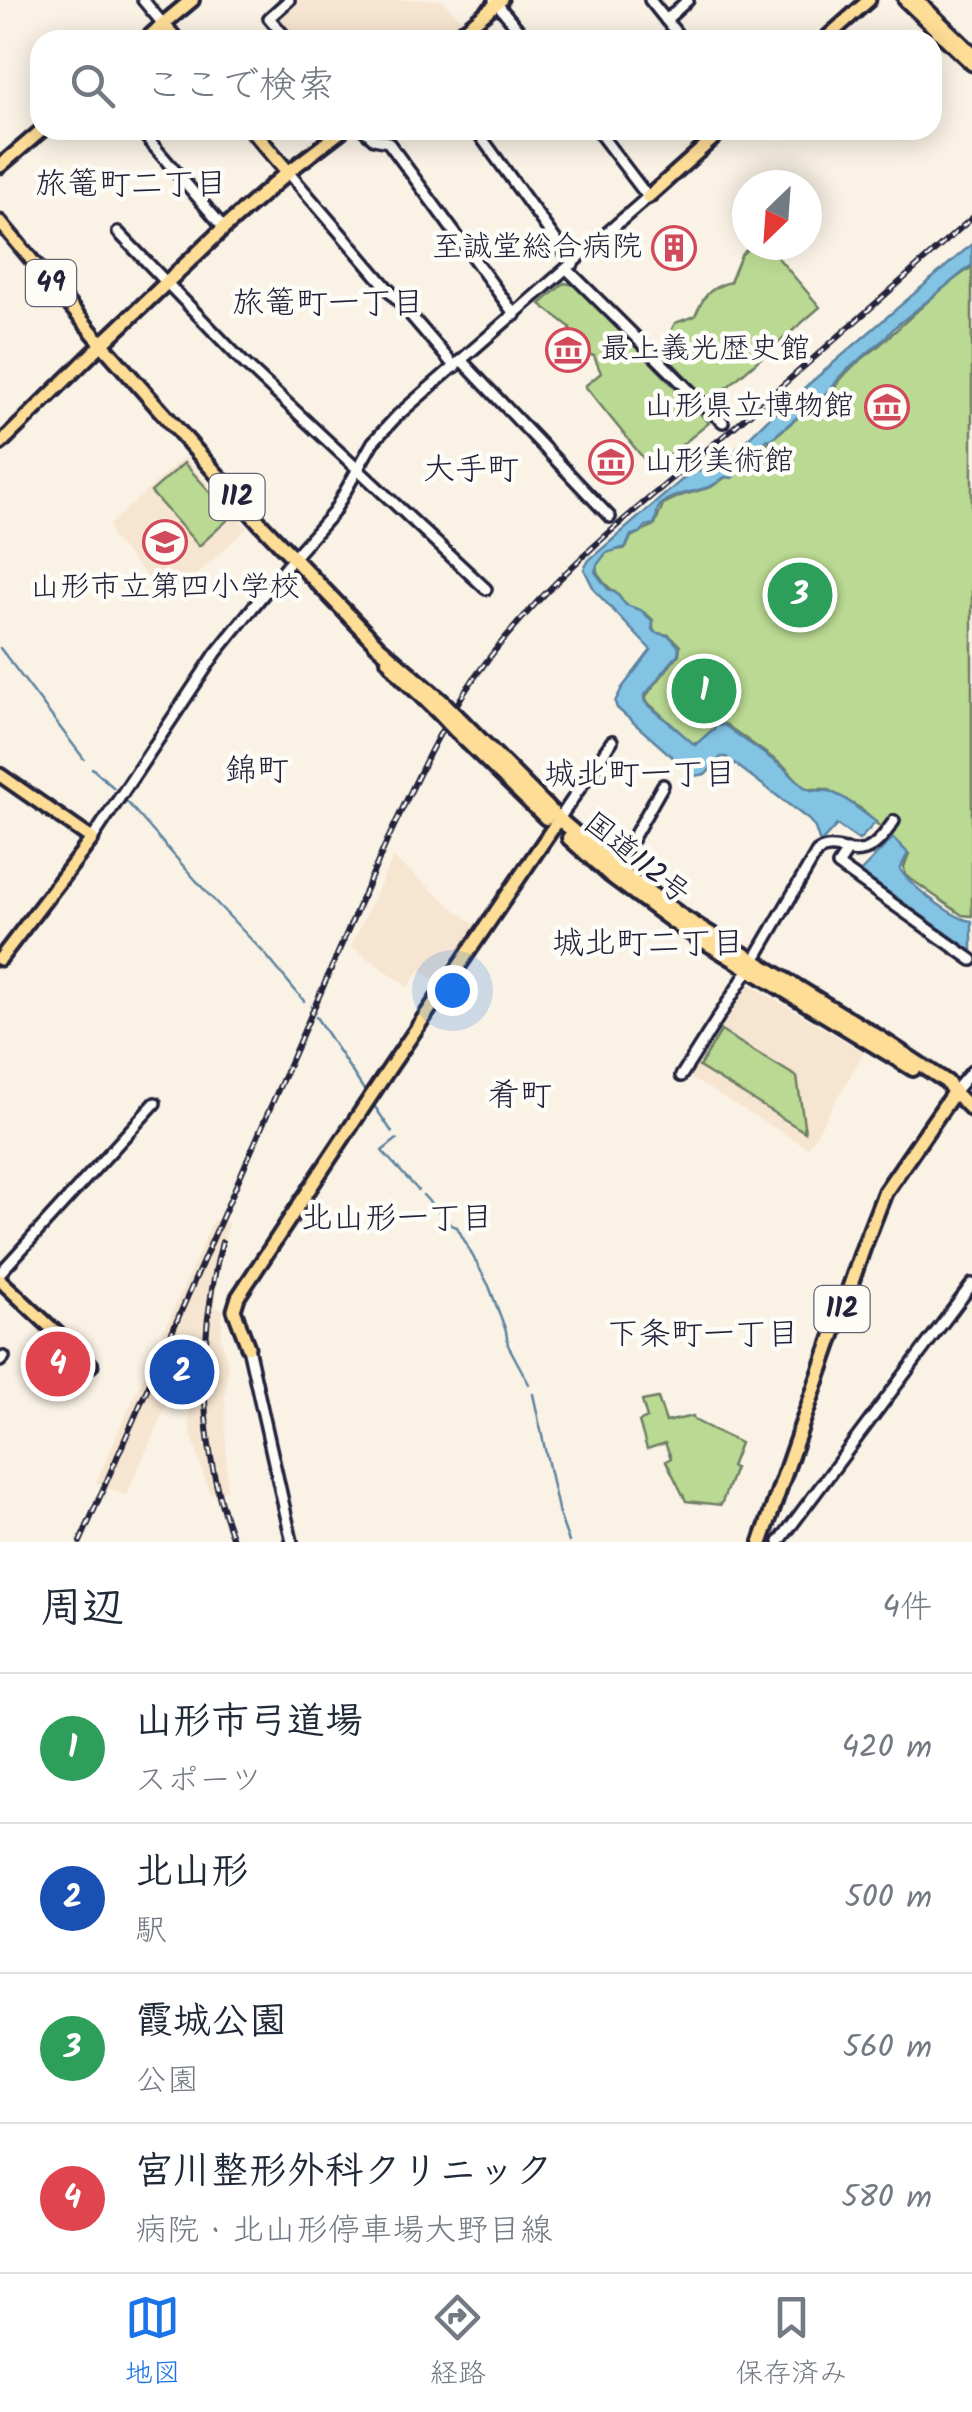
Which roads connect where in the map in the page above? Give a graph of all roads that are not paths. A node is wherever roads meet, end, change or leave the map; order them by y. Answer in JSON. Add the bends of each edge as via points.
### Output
{"nodes":[{"id":1,"x":143,"y":0,"type":"edge"},
{"id":2,"x":192,"y":0,"type":"edge"},
{"id":3,"x":289,"y":0,"type":"edge"},
{"id":4,"x":650,"y":0,"type":"edge"},
{"id":5,"x":688,"y":0,"type":"edge"},
{"id":6,"x":869,"y":0,"type":"edge"},
{"id":7,"x":905,"y":0,"type":"edge"},
{"id":8,"x":918,"y":0,"type":"edge"},
{"id":9,"x":497,"y":1,"type":"edge"},
{"id":10,"x":666,"y":20,"type":"junction"},
{"id":11,"x":163,"y":24,"type":"junction"},
{"id":12,"x":156,"y":30,"type":"edge"},
{"id":13,"x":168,"y":30,"type":"edge"},
{"id":14,"x":279,"y":30,"type":"edge"},
{"id":15,"x":464,"y":30,"type":"edge"},
{"id":16,"x":519,"y":30,"type":"edge"},
{"id":17,"x":674,"y":30,"type":"edge"},
{"id":18,"x":835,"y":30,"type":"edge"},
{"id":19,"x":936,"y":30,"type":"edge"},
{"id":20,"x":942,"y":35,"type":"edge"},
{"id":21,"x":972,"y":53,"type":"edge"},
{"id":22,"x":972,"y":64,"type":"edge"},
{"id":23,"x":30,"y":140,"type":"edge"},
{"id":24,"x":149,"y":140,"type":"edge"},
{"id":25,"x":261,"y":140,"type":"edge"},
{"id":26,"x":331,"y":140,"type":"edge"},
{"id":27,"x":379,"y":140,"type":"edge"},
{"id":28,"x":483,"y":140,"type":"edge"},
{"id":29,"x":605,"y":140,"type":"edge"},
{"id":30,"x":713,"y":140,"type":"edge"},
{"id":31,"x":0,"y":166,"type":"edge"},
{"id":32,"x":288,"y":172,"type":"junction"},
{"id":33,"x":648,"y":197,"type":"junction"},
{"id":34,"x":0,"y":222,"type":"edge"},
{"id":35,"x":224,"y":228,"type":"junction"},
{"id":36,"x":118,"y":232,"type":"dead end"},
{"id":37,"x":570,"y":266,"type":"junction"},
{"id":38,"x":166,"y":282,"type":"junction"},
{"id":39,"x":515,"y":314,"type":"junction"},
{"id":40,"x":102,"y":344,"type":"junction"},
{"id":41,"x":459,"y":364,"type":"junction"},
{"id":42,"x":723,"y":422,"type":"dead end"},
{"id":43,"x":0,"y":444,"type":"edge"},
{"id":44,"x":358,"y":470,"type":"junction"},
{"id":45,"x":610,"y":517,"type":"dead end"},
{"id":46,"x":293,"y":558,"type":"junction"},
{"id":47,"x":486,"y":589,"type":"dead end"},
{"id":48,"x":612,"y":741,"type":"dead end"},
{"id":49,"x":0,"y":775,"type":"edge"},
{"id":50,"x":663,"y":785,"type":"dead end"},
{"id":51,"x":894,"y":821,"type":"dead end"},
{"id":52,"x":557,"y":822,"type":"junction"},
{"id":53,"x":92,"y":838,"type":"junction"},
{"id":54,"x":848,"y":850,"type":"junction"},
{"id":55,"x":616,"y":868,"type":"junction"},
{"id":56,"x":0,"y":959,"type":"edge"},
{"id":57,"x":972,"y":960,"type":"edge"},
{"id":58,"x":750,"y":965,"type":"junction"},
{"id":59,"x":972,"y":1071,"type":"edge"},
{"id":60,"x":681,"y":1076,"type":"dead end"},
{"id":61,"x":954,"y":1092,"type":"junction"},
{"id":62,"x":154,"y":1104,"type":"dead end"},
{"id":63,"x":972,"y":1110,"type":"edge"},
{"id":64,"x":0,"y":1276,"type":"edge"},
{"id":65,"x":972,"y":1284,"type":"edge"},
{"id":66,"x":248,"y":1347,"type":"joint"},
{"id":67,"x":92,"y":1365,"type":"dead end"},
{"id":68,"x":292,"y":1542,"type":"edge"},
{"id":69,"x":761,"y":1542,"type":"edge"},
{"id":70,"x":780,"y":1542,"type":"edge"}],
"edges":[{"from":1,"to":11,"type":"street"},
{"from":2,"to":11,"type":"highway"},
{"from":3,"to":14,"type":"street","via":[[269,18]]},
{"from":4,"to":10,"type":"street"},
{"from":5,"to":10,"type":"street"},
{"from":6,"to":18,"type":"main road"},
{"from":7,"to":19,"type":"main road"},
{"from":8,"to":21,"type":"main road"},
{"from":9,"to":15,"type":"main road"},
{"from":9,"to":16,"type":"street"},
{"from":10,"to":17,"type":"street"},
{"from":11,"to":12,"type":"main road"},
{"from":11,"to":13,"type":"highway"},
{"from":20,"to":22,"type":"main road"},
{"from":23,"to":31,"type":"main road"},
{"from":24,"to":35,"type":"street"},
{"from":25,"to":32,"type":"highway"},
{"from":26,"to":32,"type":"main road"},
{"from":27,"to":39,"type":"street","via":[[388,142]]},
{"from":28,"to":37,"type":"street"},
{"from":29,"to":33,"type":"street"},
{"from":30,"to":33,"type":"main road"},
{"from":32,"to":35,"type":"highway"},
{"from":32,"to":41,"type":"street"},
{"from":33,"to":37,"type":"street"},
{"from":34,"to":40,"type":"main road","number":"49"},
{"from":35,"to":38,"type":"highway"},
{"from":36,"to":38,"type":"street"},
{"from":37,"to":39,"type":"street"},
{"from":37,"to":42,"type":"street"},
{"from":38,"to":40,"type":"highway"},
{"from":38,"to":44,"type":"street"},
{"from":39,"to":41,"type":"street"},
{"from":40,"to":43,"type":"main road"},
{"from":40,"to":46,"type":"highway","name":"国道112号","number":"112"},
{"from":41,"to":44,"type":"street","via":[[384,429]]},
{"from":41,"to":45,"type":"street"},
{"from":44,"to":46,"type":"street","via":[[333,513]]},
{"from":44,"to":47,"type":"street"},
{"from":46,"to":52,"type":"highway","name":"国道112号","number":"112","bridge":true},
{"from":46,"to":53,"type":"street","via":[[216,653]]},
{"from":48,"to":52,"type":"street"},
{"from":49,"to":53,"type":"main road"},
{"from":50,"to":55,"type":"street"},
{"from":51,"to":54,"type":"street","via":[[867,850]]},
{"from":52,"to":55,"type":"highway","name":"国道112号","number":"112"},
{"from":52,"to":58,"type":"highway","name":"国道112号","number":"112","via":[[611,876],[679,926]]},
{"from":52,"to":66,"type":"main road","via":[[238,1298],[234,1310]]},
{"from":53,"to":56,"type":"main road"},
{"from":54,"to":57,"type":"street","via":[[838,865]]},
{"from":54,"to":58,"type":"street","via":[[826,846],[817,852]]},
{"from":55,"to":58,"type":"highway","name":"国道112号","number":"112"},
{"from":58,"to":60,"type":"street"},
{"from":58,"to":61,"type":"highway","name":"国道112号","number":"112","via":[[877,1036]]},
{"from":59,"to":61,"type":"street"},
{"from":61,"to":63,"type":"main road"},
{"from":61,"to":69,"type":"highway","number":"112","via":[[884,1192]]},
{"from":62,"to":64,"type":"street"},
{"from":64,"to":67,"type":"main road"},
{"from":65,"to":70,"type":"street"},
{"from":66,"to":68,"type":"street"}]}
